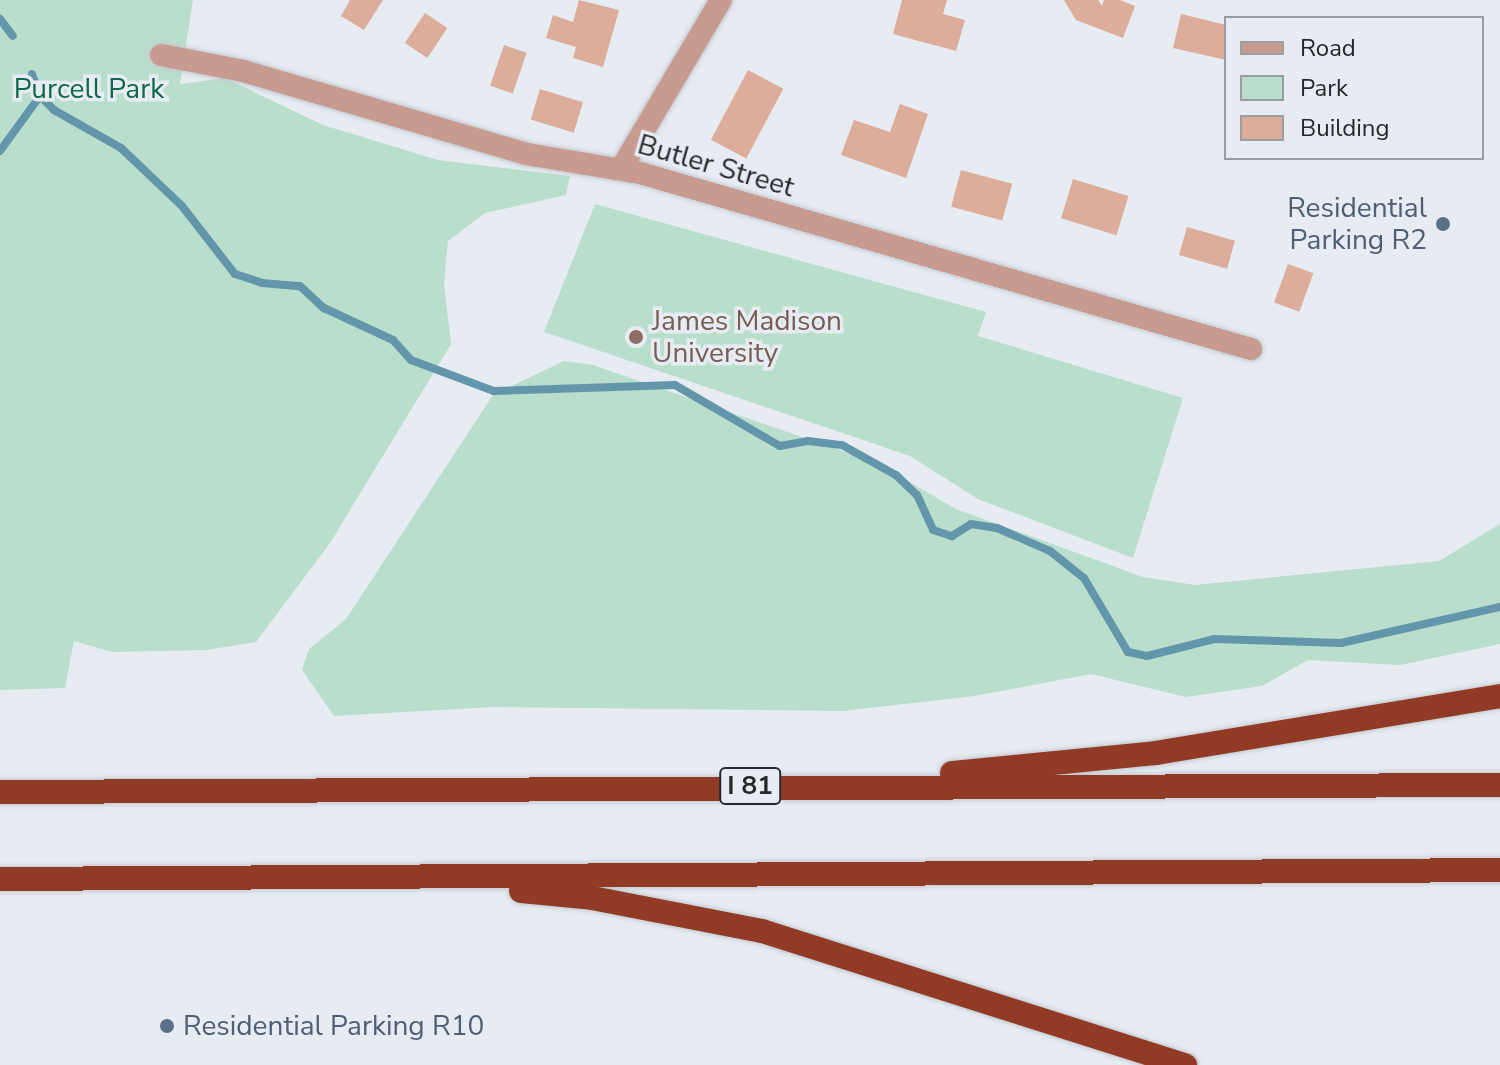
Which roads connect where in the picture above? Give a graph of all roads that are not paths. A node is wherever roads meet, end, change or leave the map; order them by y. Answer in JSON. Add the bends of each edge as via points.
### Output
{"nodes":[{"id":1,"x":721,"y":0,"type":"edge"},
{"id":2,"x":161,"y":55,"type":"dead end"},
{"id":3,"x":621,"y":169,"type":"junction"},
{"id":4,"x":1251,"y":349,"type":"dead end"},
{"id":5,"x":1500,"y":696,"type":"edge"},
{"id":6,"x":837,"y":785,"type":"junction"},
{"id":7,"x":1500,"y":785,"type":"edge"},
{"id":8,"x":0,"y":792,"type":"edge"},
{"id":9,"x":1500,"y":870,"type":"edge"},
{"id":10,"x":392,"y":878,"type":"junction"},
{"id":11,"x":0,"y":879,"type":"edge"},
{"id":12,"x":1185,"y":1065,"type":"edge"}],
"edges":[{"from":1,"to":3,"type":"street"},
{"from":2,"to":3,"type":"street","name":"Butler Street","via":[[243,71],[526,154]]},
{"from":3,"to":4,"type":"street","name":"Butler Street"},
{"from":5,"to":6,"type":"highway","via":[[1156,753]]},
{"from":6,"to":7,"type":"highway","number":"I 81"},
{"from":6,"to":8,"type":"highway","number":"I 81"},
{"from":9,"to":10,"type":"highway"},
{"from":10,"to":11,"type":"highway"},
{"from":10,"to":12,"type":"highway","via":[[592,898],[715,920]]}]}
